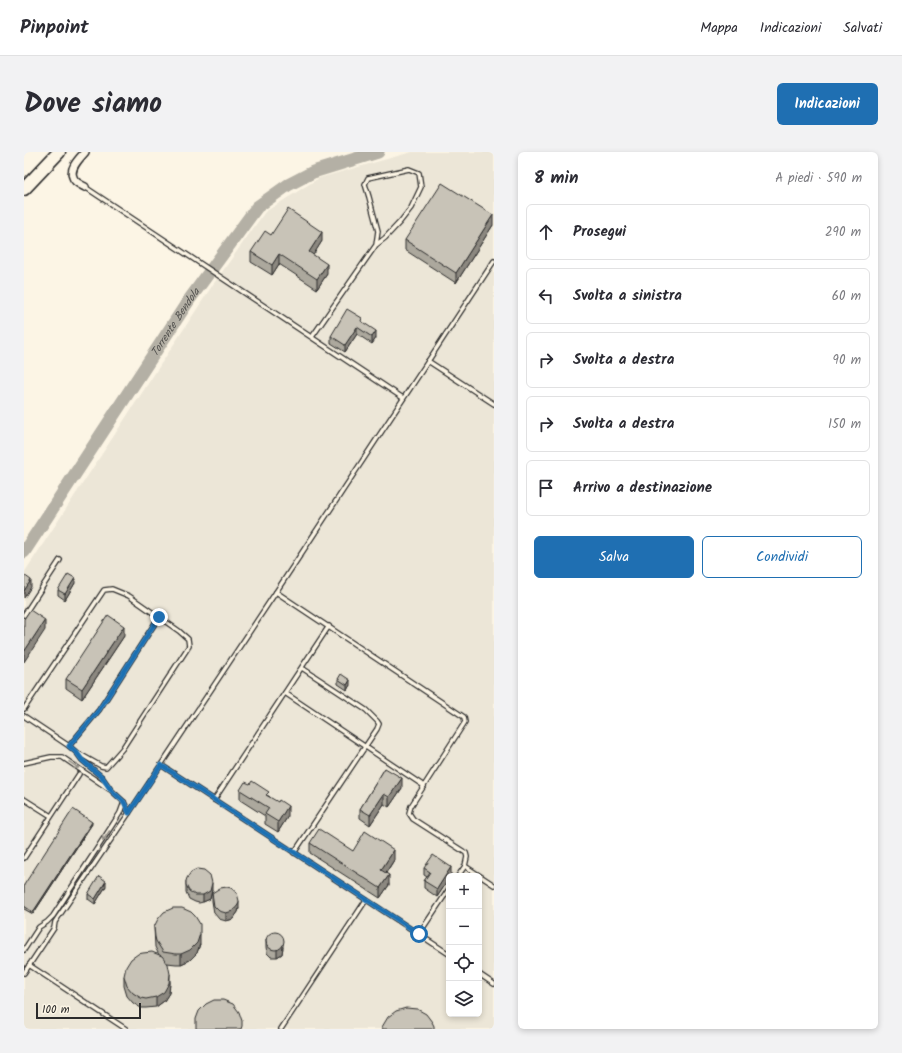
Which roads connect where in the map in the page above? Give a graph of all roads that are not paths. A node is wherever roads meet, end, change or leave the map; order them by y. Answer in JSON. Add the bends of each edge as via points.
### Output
{"nodes":[{"id":1,"x":59,"y":152,"type":"edge"},
{"id":2,"x":85,"y":152,"type":"edge"},
{"id":3,"x":85,"y":187,"type":"joint"},
{"id":4,"x":24,"y":189,"type":"edge"},
{"id":5,"x":376,"y":245,"type":"junction"},
{"id":6,"x":494,"y":261,"type":"edge"},
{"id":7,"x":312,"y":337,"type":"junction"},
{"id":8,"x":428,"y":361,"type":"junction"},
{"id":9,"x":403,"y":398,"type":"junction"},
{"id":10,"x":494,"y":404,"type":"edge"},
{"id":11,"x":60,"y":560,"type":"dead end"},
{"id":12,"x":276,"y":592,"type":"junction"},
{"id":13,"x":24,"y":615,"type":"edge"},
{"id":14,"x":159,"y":617,"type":"junction"},
{"id":15,"x":329,"y":626,"type":"junction"},
{"id":16,"x":302,"y":668,"type":"junction"},
{"id":17,"x":285,"y":694,"type":"junction"},
{"id":18,"x":24,"y":709,"type":"edge"},
{"id":19,"x":24,"y":716,"type":"edge"},
{"id":20,"x":69,"y":746,"type":"junction"},
{"id":21,"x":365,"y":747,"type":"junction"},
{"id":22,"x":77,"y":753,"type":"junction"},
{"id":23,"x":24,"y":763,"type":"edge"},
{"id":24,"x":161,"y":765,"type":"junction"},
{"id":25,"x":79,"y":774,"type":"dead end"},
{"id":26,"x":424,"y":786,"type":"junction"},
{"id":27,"x":111,"y":790,"type":"junction"},
{"id":28,"x":24,"y":799,"type":"edge"},
{"id":29,"x":214,"y":800,"type":"junction"},
{"id":30,"x":124,"y":802,"type":"junction"},
{"id":31,"x":129,"y":813,"type":"junction"},
{"id":32,"x":51,"y":816,"type":"junction"},
{"id":33,"x":294,"y":852,"type":"junction"},
{"id":34,"x":24,"y":858,"type":"edge"},
{"id":35,"x":465,"y":866,"type":"junction"},
{"id":36,"x":460,"y":873,"type":"edge"},
{"id":37,"x":494,"y":885,"type":"edge"},
{"id":38,"x":446,"y":894,"type":"edge"},
{"id":39,"x":366,"y":900,"type":"junction"},
{"id":40,"x":419,"y":934,"type":"junction"},
{"id":41,"x":24,"y":950,"type":"edge"},
{"id":42,"x":446,"y":952,"type":"edge"},
{"id":43,"x":29,"y":965,"type":"junction"},
{"id":44,"x":24,"y":973,"type":"edge"},
{"id":45,"x":482,"y":976,"type":"edge"},
{"id":46,"x":494,"y":984,"type":"edge"},
{"id":47,"x":126,"y":1029,"type":"edge"},
{"id":48,"x":281,"y":1029,"type":"edge"}],
"edges":[{"from":1,"to":4,"type":"main road"},
{"from":2,"to":3,"type":"street","via":[[76,162],[72,173],[75,181]]},
{"from":3,"to":7,"type":"lane"},
{"from":5,"to":5,"type":"lane","via":[[411,208],[421,187],[419,173],[409,169],[368,178],[365,184],[378,231]]},
{"from":5,"to":7,"type":"lane"},
{"from":6,"to":8,"type":"lane"},
{"from":7,"to":9,"type":"lane"},
{"from":8,"to":9,"type":"lane"},
{"from":8,"to":10,"type":"lane"},
{"from":9,"to":12,"type":"lane"},
{"from":11,"to":13,"type":"lane"},
{"from":12,"to":15,"type":"lane"},
{"from":12,"to":24,"type":"lane"},
{"from":14,"to":18,"type":"lane","via":[[129,596],[112,589],[104,590]]},
{"from":14,"to":20,"type":"lane","via":[[99,710]]},
{"from":14,"to":22,"type":"lane","via":[[188,639],[188,646],[122,749],[106,767]]},
{"from":15,"to":16,"type":"lane"},
{"from":15,"to":26,"type":"lane","via":[[464,717],[465,722]]},
{"from":16,"to":17,"type":"lane"},
{"from":16,"to":21,"type":"lane","via":[[366,710],[377,721],[377,729]]},
{"from":17,"to":21,"type":"lane"},
{"from":17,"to":29,"type":"lane"},
{"from":19,"to":20,"type":"lane"},
{"from":20,"to":22,"type":"lane"},
{"from":21,"to":26,"type":"lane"},
{"from":21,"to":33,"type":"lane"},
{"from":22,"to":27,"type":"lane","via":[[102,777]]},
{"from":23,"to":27,"type":"lane","one_way":true,"via":[[62,757]]},
{"from":24,"to":29,"type":"lane"},
{"from":24,"to":31,"type":"lane"},
{"from":25,"to":32,"type":"lane"},
{"from":26,"to":35,"type":"lane","via":[[409,813],[413,819],[466,852]]},
{"from":27,"to":30,"type":"lane"},
{"from":28,"to":32,"type":"lane"},
{"from":29,"to":33,"type":"lane"},
{"from":30,"to":31,"type":"lane"},
{"from":30,"to":41,"type":"lane","one_way":true,"via":[[120,813],[57,910],[39,927]]},
{"from":31,"to":43,"type":"lane"},
{"from":32,"to":34,"type":"lane"},
{"from":33,"to":39,"type":"lane"},
{"from":35,"to":36,"type":"lane"},
{"from":35,"to":37,"type":"lane"},
{"from":38,"to":40,"type":"lane"},
{"from":39,"to":40,"type":"lane"},
{"from":39,"to":48,"type":"lane"},
{"from":40,"to":42,"type":"lane"},
{"from":43,"to":44,"type":"lane"},
{"from":43,"to":47,"type":"lane"},
{"from":45,"to":46,"type":"lane"}]}
